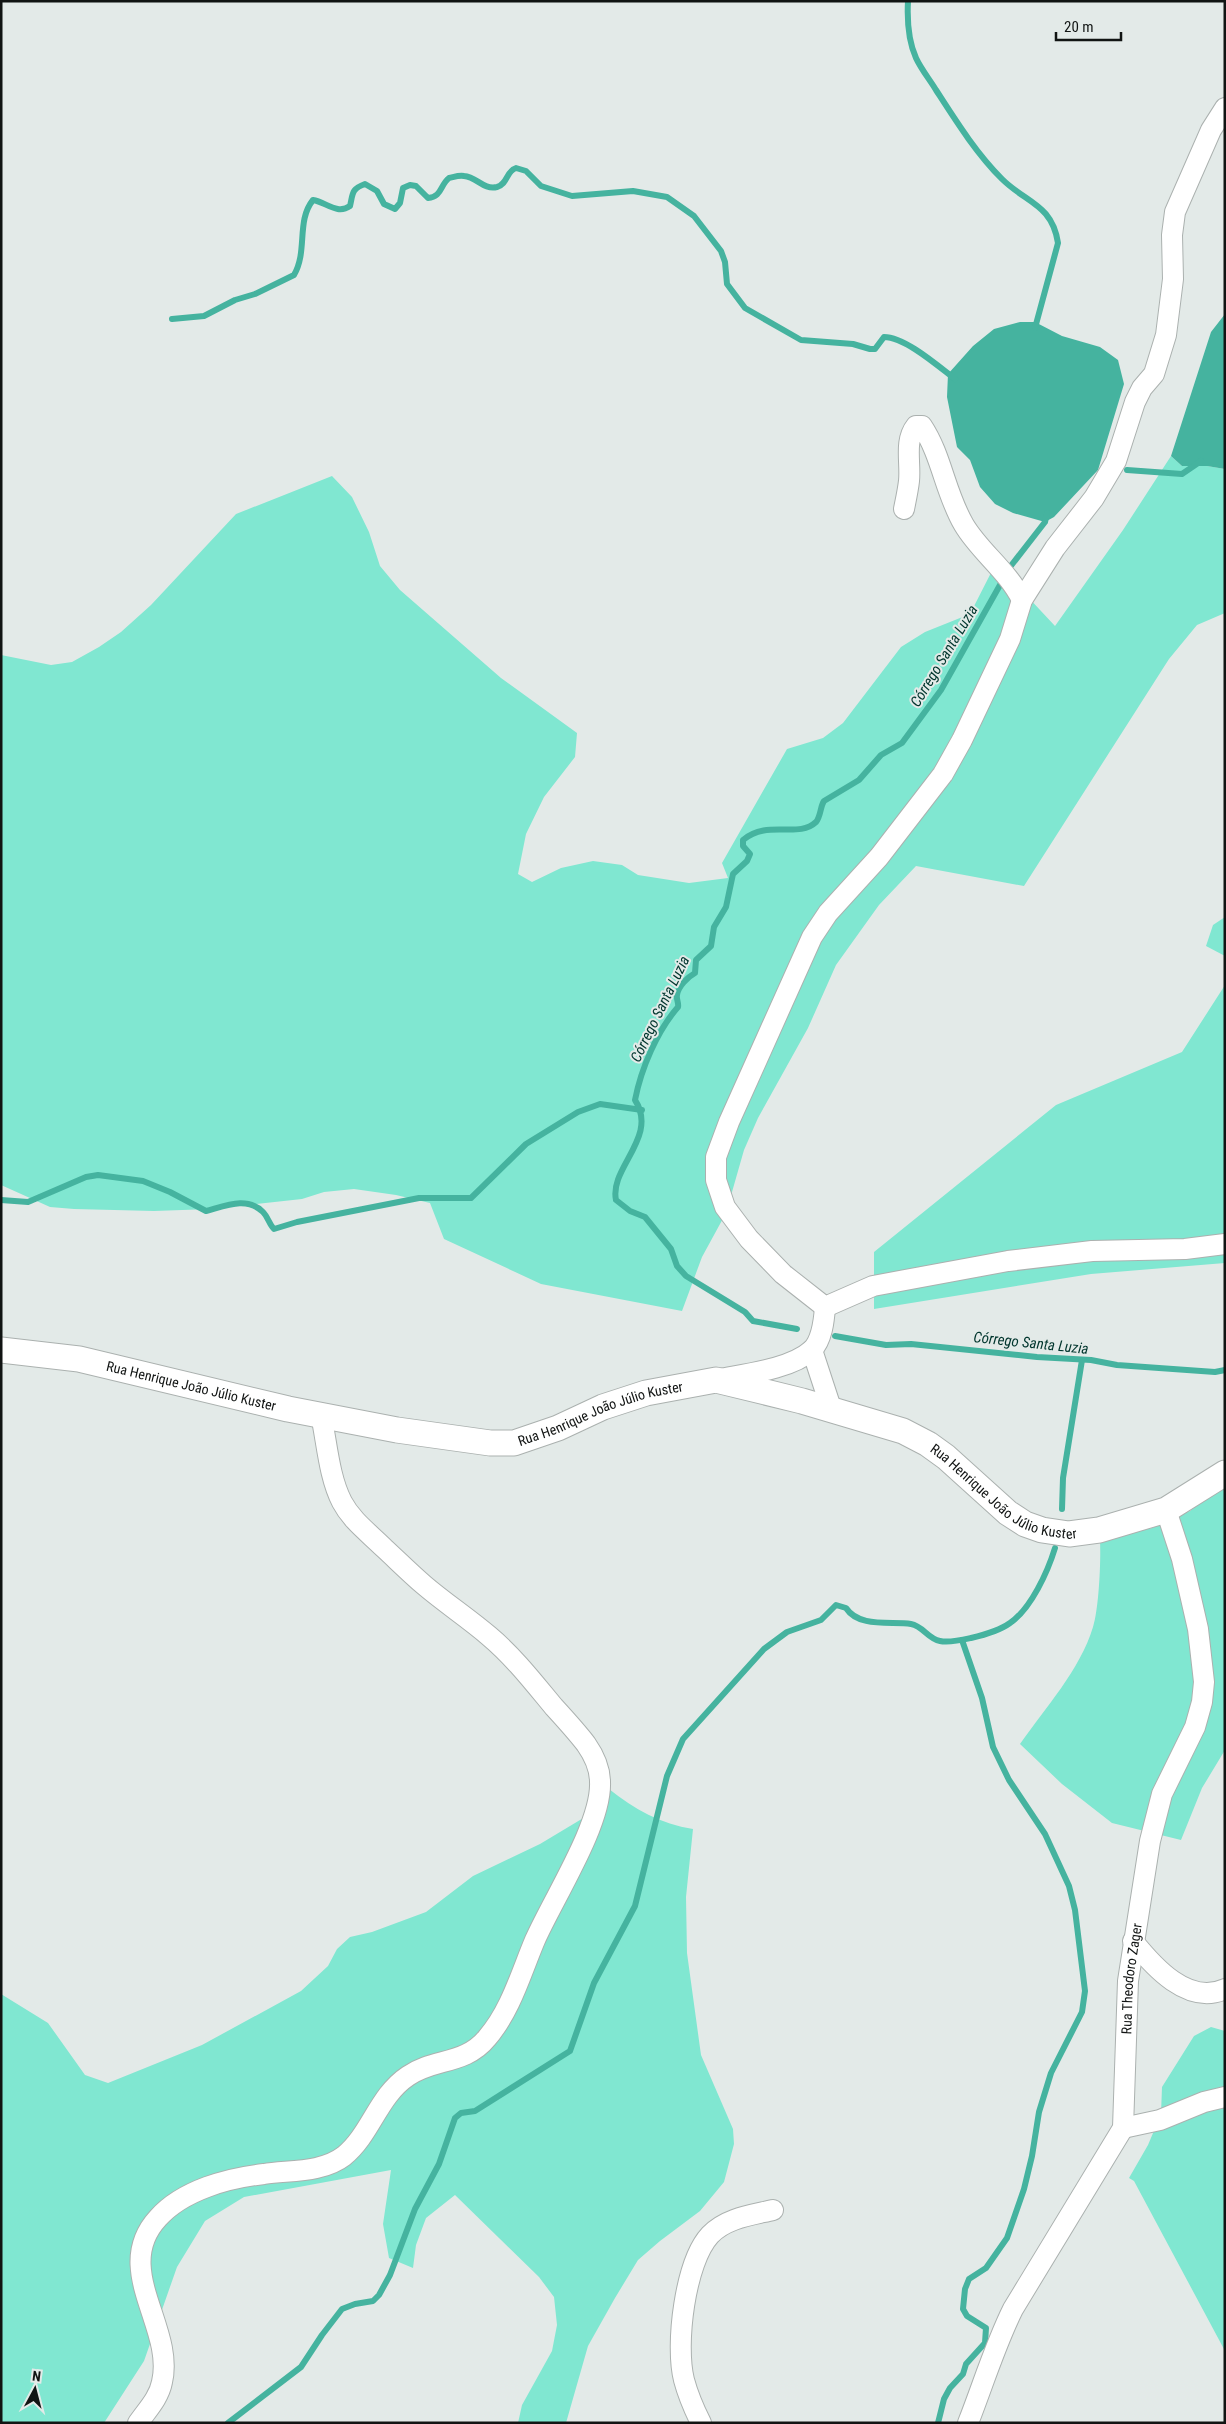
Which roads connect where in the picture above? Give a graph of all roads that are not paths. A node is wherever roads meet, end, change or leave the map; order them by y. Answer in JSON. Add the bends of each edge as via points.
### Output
{"nodes":[{"id":1,"x":1225,"y":108,"type":"edge"},
{"id":2,"x":904,"y":509,"type":"dead end"},
{"id":3,"x":1022,"y":600,"type":"junction"},
{"id":4,"x":1225,"y":1244,"type":"edge"},
{"id":5,"x":825,"y":1307,"type":"junction"},
{"id":6,"x":1,"y":1350,"type":"edge"},
{"id":7,"x":812,"y":1350,"type":"junction"},
{"id":8,"x":716,"y":1380,"type":"junction"},
{"id":9,"x":832,"y":1411,"type":"junction"},
{"id":10,"x":321,"y":1415,"type":"junction"},
{"id":11,"x":1225,"y":1473,"type":"edge"},
{"id":12,"x":1166,"y":1510,"type":"junction"},
{"id":13,"x":1133,"y":1941,"type":"junction"},
{"id":14,"x":1225,"y":1989,"type":"edge"},
{"id":15,"x":1225,"y":2097,"type":"edge"},
{"id":16,"x":1123,"y":2128,"type":"junction"},
{"id":17,"x":773,"y":2210,"type":"dead end"},
{"id":18,"x":138,"y":2423,"type":"edge"},
{"id":19,"x":700,"y":2423,"type":"edge"},
{"id":20,"x":968,"y":2423,"type":"edge"}],
"edges":[{"from":1,"to":3,"type":"street","via":[[1211,130],[1175,212],[1170,309],[1154,374],[1135,402],[1106,481],[1055,548]]},
{"from":2,"to":3,"type":"street","via":[[909,481],[909,444],[913,430],[922,426],[938,455],[952,502],[964,526],[1015,586]]},
{"from":3,"to":5,"type":"street","via":[[1010,639],[943,774],[879,857],[828,913],[812,937],[716,1158],[716,1180],[734,1221],[777,1268]]},
{"from":4,"to":5,"type":"street","via":[[1185,1249],[1092,1251],[1008,1261],[872,1286]]},
{"from":5,"to":7,"type":"street","via":[[823,1329]]},
{"from":6,"to":10,"type":"street","name":"Rua Henrique João Júlio Kuster","via":[[79,1359]]},
{"from":7,"to":8,"type":"street","via":[[776,1367]]},
{"from":7,"to":9,"type":"street"},
{"from":8,"to":9,"type":"street","name":"Rua Henrique João Júlio Kuster"},
{"from":8,"to":10,"type":"street","name":"Rua Henrique João Júlio Kuster","via":[[646,1393],[514,1443],[442,1437]]},
{"from":9,"to":12,"type":"street","name":"Rua Henrique João Júlio Kuster","via":[[903,1431],[928,1444],[1008,1514],[1042,1530],[1069,1534],[1099,1530]]},
{"from":10,"to":18,"type":"street","via":[[341,1500],[354,1520],[424,1585],[491,1638],[525,1672],[586,1744],[597,1765],[601,1784],[587,1836],[535,1940],[505,2012],[486,2040],[469,2055],[431,2065],[408,2076],[386,2096],[354,2145],[343,2156],[317,2167],[262,2174],[200,2190],[176,2202],[156,2219],[143,2243],[140,2268],[144,2292],[162,2343],[163,2380],[158,2394]]},
{"from":11,"to":12,"type":"street","name":"Rua Henrique João Júlio Kuster"},
{"from":12,"to":13,"type":"street","name":"Rua Theodoro Zager","via":[[1182,1559],[1198,1629],[1204,1682],[1195,1727],[1160,1804],[1150,1841]]},
{"from":13,"to":14,"type":"street","via":[[1154,1966],[1179,1984],[1205,1992]]},
{"from":13,"to":16,"type":"street","name":"Rua Theodoro Zager","via":[[1128,1981]]},
{"from":15,"to":16,"type":"street","via":[[1160,2120]]},
{"from":16,"to":20,"type":"street","name":"Rua Theodoro Zager","via":[[1013,2309],[1000,2334],[993,2361]]},
{"from":17,"to":19,"type":"street","via":[[735,2219],[718,2229],[710,2235],[695,2261],[684,2312],[681,2346],[683,2378]]}]}
